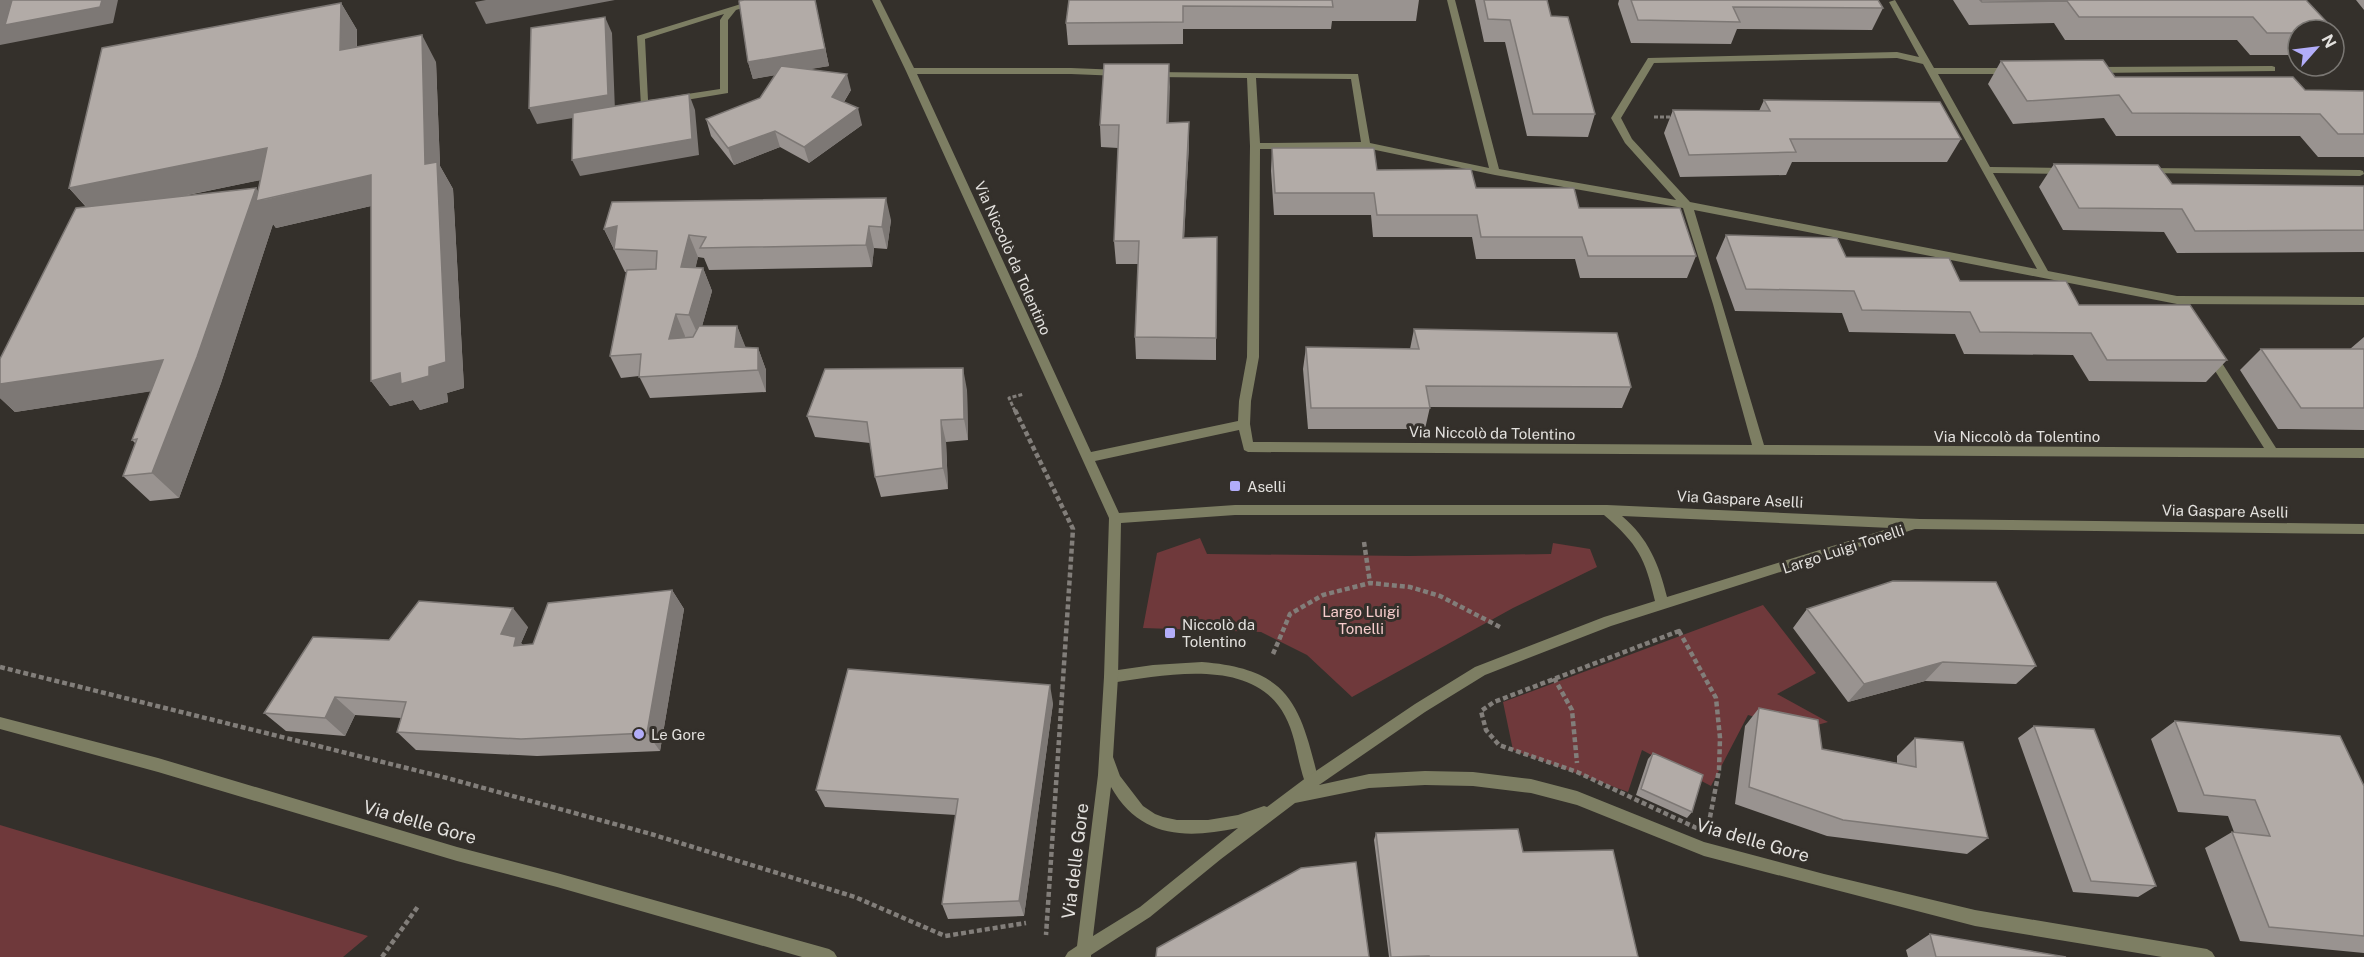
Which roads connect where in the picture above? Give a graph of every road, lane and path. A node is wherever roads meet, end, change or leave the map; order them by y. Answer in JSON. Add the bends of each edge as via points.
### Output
{"nodes":[{"id":1,"x":764,"y":0,"type":"edge"},
{"id":2,"x":876,"y":0,"type":"edge"},
{"id":3,"x":1451,"y":0,"type":"edge"},
{"id":4,"x":1893,"y":2,"type":"dead end"},
{"id":5,"x":733,"y":8,"type":"junction"},
{"id":6,"x":1930,"y":67,"type":"junction"},
{"id":7,"x":2272,"y":69,"type":"dead end"},
{"id":8,"x":911,"y":70,"type":"junction"},
{"id":9,"x":2085,"y":70,"type":"edge"},
{"id":10,"x":2014,"y":71,"type":"edge"},
{"id":11,"x":1133,"y":74,"type":"edge"},
{"id":12,"x":1145,"y":74,"type":"edge"},
{"id":13,"x":1251,"y":75,"type":"junction"},
{"id":14,"x":1674,"y":117,"type":"edge"},
{"id":15,"x":1616,"y":118,"type":"junction"},
{"id":16,"x":1366,"y":145,"type":"junction"},
{"id":17,"x":1256,"y":146,"type":"junction"},
{"id":18,"x":1988,"y":170,"type":"junction"},
{"id":19,"x":2081,"y":171,"type":"edge"},
{"id":20,"x":2139,"y":171,"type":"edge"},
{"id":21,"x":1495,"y":172,"type":"junction"},
{"id":22,"x":2360,"y":173,"type":"dead end"},
{"id":23,"x":1687,"y":205,"type":"junction"},
{"id":24,"x":2044,"y":273,"type":"junction"},
{"id":25,"x":2364,"y":301,"type":"edge"},
{"id":26,"x":2207,"y":348,"type":"edge"},
{"id":27,"x":1030,"y":392,"type":"dead end"},
{"id":28,"x":1244,"y":424,"type":"junction"},
{"id":29,"x":1760,"y":451,"type":"junction"},
{"id":30,"x":2364,"y":453,"type":"edge"},
{"id":31,"x":2274,"y":454,"type":"junction"},
{"id":32,"x":1087,"y":458,"type":"junction"},
{"id":33,"x":1361,"y":509,"type":"junction"},
{"id":34,"x":1607,"y":510,"type":"junction"},
{"id":35,"x":1115,"y":518,"type":"junction"},
{"id":36,"x":1920,"y":524,"type":"junction"},
{"id":37,"x":2364,"y":529,"type":"edge"},
{"id":38,"x":1370,"y":583,"type":"junction"},
{"id":39,"x":1662,"y":605,"type":"junction"},
{"id":40,"x":1501,"y":627,"type":"dead end"},
{"id":41,"x":0,"y":667,"type":"edge"},
{"id":42,"x":1111,"y":677,"type":"junction"},
{"id":43,"x":1554,"y":678,"type":"junction"},
{"id":44,"x":1261,"y":682,"type":"junction"},
{"id":45,"x":0,"y":723,"type":"edge"},
{"id":46,"x":1107,"y":746,"type":"junction"},
{"id":47,"x":1577,"y":772,"type":"junction"},
{"id":48,"x":1105,"y":775,"type":"joint"},
{"id":49,"x":1312,"y":782,"type":"junction"},
{"id":50,"x":1290,"y":799,"type":"junction"},
{"id":51,"x":1216,"y":854,"type":"joint"},
{"id":52,"x":419,"y":905,"type":"dead end"},
{"id":53,"x":1026,"y":923,"type":"dead end"},
{"id":54,"x":1046,"y":940,"type":"dead end"},
{"id":55,"x":1080,"y":955,"type":"edge"},
{"id":56,"x":382,"y":957,"type":"edge"},
{"id":57,"x":829,"y":957,"type":"edge"},
{"id":58,"x":2207,"y":957,"type":"edge"}],
"edges":[{"from":1,"to":5,"type":"street"},
{"from":2,"to":8,"type":"street","name":"Via Niccolò da Tolentino"},
{"from":3,"to":21,"type":"street"},
{"from":4,"to":6,"type":"street"},
{"from":5,"to":5,"type":"street","via":[[640,38],[644,104],[725,91],[724,20]]},
{"from":6,"to":10,"type":"street"},
{"from":6,"to":15,"type":"street","via":[[1897,55],[1652,60]]},
{"from":6,"to":18,"type":"street"},
{"from":7,"to":9,"type":"street"},
{"from":8,"to":11,"type":"street"},
{"from":8,"to":32,"type":"street","name":"Via Niccolò da Tolentino"},
{"from":12,"to":13,"type":"street"},
{"from":13,"to":16,"type":"street","via":[[1355,75]]},
{"from":13,"to":17,"type":"street","name":"Via Niccolò da Tolentino"},
{"from":14,"to":15,"type":"path"},
{"from":15,"to":23,"type":"street","via":[[1628,141]]},
{"from":16,"to":17,"type":"street"},
{"from":16,"to":21,"type":"street"},
{"from":17,"to":28,"type":"street","name":"Via Niccolò da Tolentino","via":[[1252,357]]},
{"from":18,"to":19,"type":"street"},
{"from":18,"to":24,"type":"street"},
{"from":20,"to":22,"type":"street"},
{"from":21,"to":23,"type":"street"},
{"from":23,"to":24,"type":"street"},
{"from":23,"to":29,"type":"street"},
{"from":24,"to":25,"type":"street","via":[[2180,305]]},
{"from":26,"to":31,"type":"street"},
{"from":27,"to":54,"type":"path","via":[[1009,399],[1073,529]]},
{"from":28,"to":29,"type":"street","name":"Via Niccolò da Tolentino","via":[[1248,447]]},
{"from":28,"to":32,"type":"street"},
{"from":29,"to":31,"type":"street","name":"Via Niccolò da Tolentino"},
{"from":30,"to":31,"type":"street","name":"Via Niccolò da Tolentino"},
{"from":32,"to":35,"type":"street","name":"Via Niccolò da Tolentino"},
{"from":33,"to":34,"type":"street","name":"Via Gaspare Aselli"},
{"from":33,"to":35,"type":"street","name":"Via Gaspare Aselli","via":[[1235,510]]},
{"from":33,"to":38,"type":"path"},
{"from":34,"to":36,"type":"street","name":"Via Gaspare Aselli"},
{"from":34,"to":39,"type":"street","via":[[1635,533],[1644,546]]},
{"from":35,"to":42,"type":"street","name":"Via Niccolò da Tolentino"},
{"from":36,"to":37,"type":"street","name":"Via Gaspare Aselli"},
{"from":36,"to":39,"type":"street","name":"Largo Luigi Tonelli"},
{"from":38,"to":40,"type":"path","via":[[1410,587],[1440,596]]},
{"from":38,"to":44,"type":"path","via":[[1323,595],[1290,614]]},
{"from":39,"to":49,"type":"street","name":"Largo Luigi Tonelli","via":[[1480,671]]},
{"from":41,"to":53,"type":"path","via":[[447,778],[651,834],[855,897],[945,936]]},
{"from":42,"to":44,"type":"street","via":[[1174,668],[1223,668]]},
{"from":42,"to":46,"type":"street","name":"Largo Luigi Tonelli"},
{"from":43,"to":47,"type":"path","via":[[1572,710]]},
{"from":43,"to":47,"type":"path","via":[[1488,706],[1481,711],[1483,727],[1499,745]]},
{"from":43,"to":47,"type":"path","via":[[1679,631],[1716,698],[1719,770],[1707,833]]},
{"from":44,"to":49,"type":"street","via":[[1282,698],[1294,718]]},
{"from":45,"to":57,"type":"street","name":"Via delle Gore"},
{"from":46,"to":48,"type":"street","name":"Largo Luigi Tonelli"},
{"from":46,"to":50,"type":"street","name":"Largo Luigi Tonelli","via":[[1115,782],[1134,808],[1151,820],[1183,826],[1226,824],[1252,818]]},
{"from":48,"to":55,"type":"street","name":"Via delle Gore"},
{"from":49,"to":50,"type":"street","name":"Largo Luigi Tonelli"},
{"from":50,"to":51,"type":"street","name":"Largo Luigi Tonelli"},
{"from":50,"to":58,"type":"street","name":"Via delle Gore","via":[[1369,781],[1473,779],[1531,786],[1577,798],[1704,849],[1824,881],[1975,918]]},
{"from":51,"to":55,"type":"street","name":"Via delle Gore","via":[[1144,912]]},
{"from":52,"to":56,"type":"path"}]}
